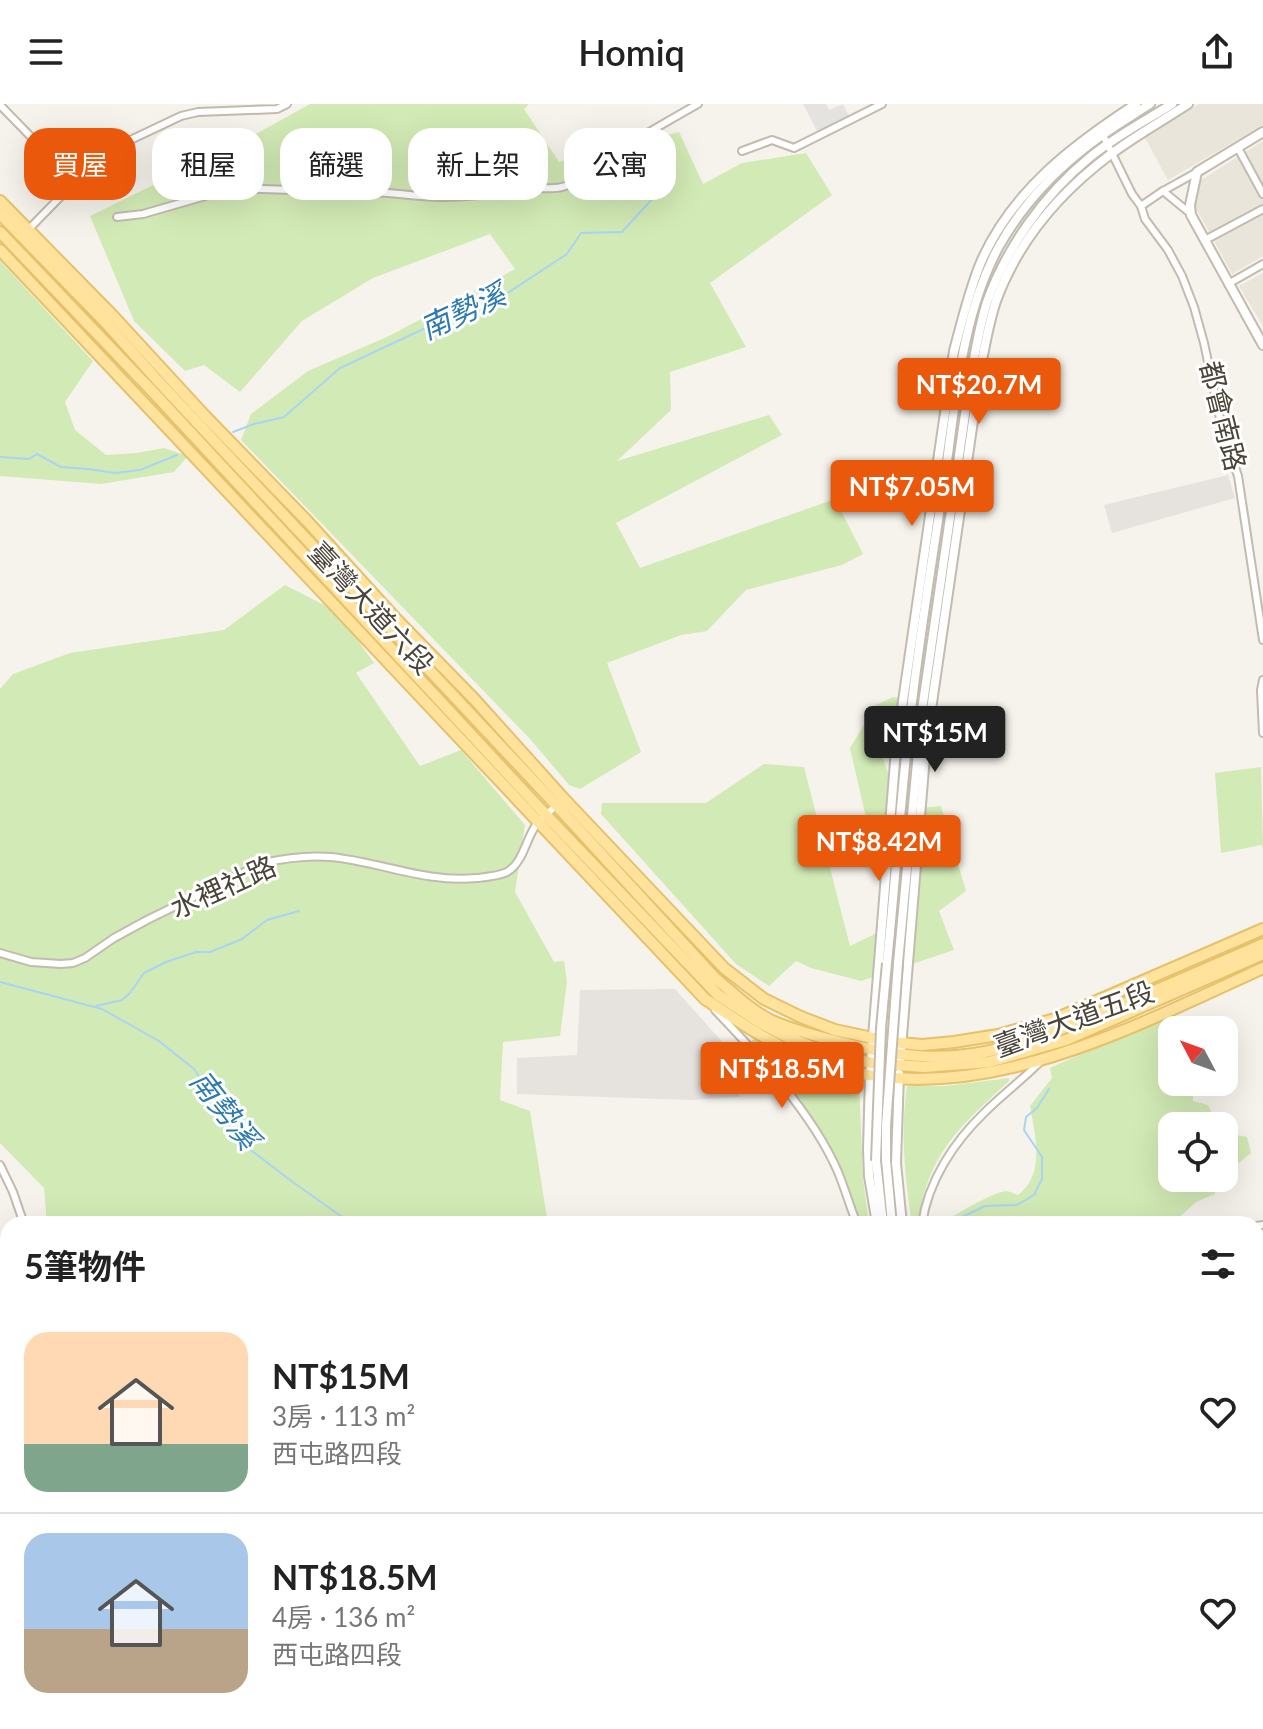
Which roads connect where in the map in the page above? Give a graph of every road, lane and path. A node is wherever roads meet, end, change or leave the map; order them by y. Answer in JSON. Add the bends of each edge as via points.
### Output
{"nodes":[{"id":1,"x":287,"y":104,"type":"edge"},
{"id":2,"x":698,"y":104,"type":"edge"},
{"id":3,"x":882,"y":104,"type":"edge"},
{"id":4,"x":1136,"y":104,"type":"edge"},
{"id":5,"x":1150,"y":104,"type":"edge"},
{"id":6,"x":1172,"y":104,"type":"edge"},
{"id":7,"x":1188,"y":104,"type":"edge"},
{"id":8,"x":0,"y":105,"type":"edge"},
{"id":9,"x":24,"y":130,"type":"edge"},
{"id":10,"x":1101,"y":131,"type":"junction"},
{"id":11,"x":1263,"y":132,"type":"edge"},
{"id":12,"x":136,"y":137,"type":"edge"},
{"id":13,"x":1110,"y":148,"type":"junction"},
{"id":14,"x":1238,"y":148,"type":"junction"},
{"id":15,"x":742,"y":151,"type":"dead end"},
{"id":16,"x":1197,"y":172,"type":"junction"},
{"id":17,"x":1163,"y":191,"type":"junction"},
{"id":18,"x":1263,"y":194,"type":"edge"},
{"id":19,"x":57,"y":200,"type":"edge"},
{"id":20,"x":0,"y":201,"type":"edge"},
{"id":21,"x":1141,"y":206,"type":"junction"},
{"id":22,"x":1263,"y":209,"type":"edge"},
{"id":23,"x":0,"y":214,"type":"edge"},
{"id":24,"x":1191,"y":215,"type":"junction"},
{"id":25,"x":117,"y":217,"type":"dead end"},
{"id":26,"x":29,"y":229,"type":"junction"},
{"id":27,"x":0,"y":232,"type":"edge"},
{"id":28,"x":1205,"y":240,"type":"junction"},
{"id":29,"x":0,"y":250,"type":"edge"},
{"id":30,"x":1263,"y":264,"type":"edge"},
{"id":31,"x":1228,"y":284,"type":"junction"},
{"id":32,"x":1263,"y":345,"type":"edge"},
{"id":33,"x":1263,"y":640,"type":"edge"},
{"id":34,"x":1263,"y":680,"type":"edge"},
{"id":35,"x":909,"y":729,"type":"junction"},
{"id":36,"x":1263,"y":733,"type":"edge"},
{"id":37,"x":926,"y":744,"type":"junction"},
{"id":38,"x":893,"y":795,"type":"junction"},
{"id":39,"x":913,"y":795,"type":"junction"},
{"id":40,"x":560,"y":802,"type":"junction"},
{"id":41,"x":542,"y":819,"type":"junction"},
{"id":42,"x":1263,"y":929,"type":"edge"},
{"id":43,"x":1263,"y":944,"type":"edge"},
{"id":44,"x":0,"y":953,"type":"edge"},
{"id":45,"x":1263,"y":954,"type":"edge"},
{"id":46,"x":1263,"y":968,"type":"edge"},
{"id":47,"x":745,"y":986,"type":"joint"},
{"id":48,"x":718,"y":995,"type":"joint"},
{"id":49,"x":705,"y":999,"type":"junction"},
{"id":50,"x":743,"y":1001,"type":"joint"},
{"id":51,"x":874,"y":1038,"type":"junction"},
{"id":52,"x":1066,"y":1040,"type":"junction"},
{"id":53,"x":873,"y":1050,"type":"junction"},
{"id":54,"x":901,"y":1055,"type":"junction"},
{"id":55,"x":1043,"y":1059,"type":"junction"},
{"id":56,"x":871,"y":1069,"type":"junction"},
{"id":57,"x":898,"y":1079,"type":"junction"},
{"id":58,"x":881,"y":1160,"type":"junction"},
{"id":59,"x":0,"y":1165,"type":"edge"},
{"id":60,"x":21,"y":1216,"type":"edge"},
{"id":61,"x":854,"y":1216,"type":"edge"},
{"id":62,"x":876,"y":1216,"type":"edge"},
{"id":63,"x":883,"y":1216,"type":"edge"},
{"id":64,"x":891,"y":1216,"type":"edge"},
{"id":65,"x":901,"y":1216,"type":"edge"},
{"id":66,"x":923,"y":1216,"type":"edge"}],
"edges":[{"from":1,"to":12,"type":"street","via":[[277,109],[198,112]]},
{"from":2,"to":25,"type":"street","via":[[562,187],[441,197],[233,188]]},
{"from":3,"to":15,"type":"street","via":[[794,148],[772,140]]},
{"from":4,"to":10,"type":"street"},
{"from":5,"to":10,"type":"street"},
{"from":6,"to":13,"type":"street"},
{"from":7,"to":13,"type":"street"},
{"from":8,"to":9,"type":"street"},
{"from":10,"to":13,"type":"street","name":"都會南路"},
{"from":10,"to":35,"type":"street","via":[[1020,216],[981,285],[966,339]]},
{"from":10,"to":38,"type":"street","via":[[1069,150],[1018,203],[982,260],[966,305],[950,372]]},
{"from":11,"to":14,"type":"street"},
{"from":13,"to":21,"type":"street","name":"都會南路"},
{"from":13,"to":37,"type":"street","via":[[1023,245],[996,301],[981,366]]},
{"from":13,"to":39,"type":"street","via":[[1090,157],[1058,186],[1011,251],[988,302],[960,440]]},
{"from":14,"to":16,"type":"street"},
{"from":14,"to":18,"type":"street"},
{"from":16,"to":17,"type":"street"},
{"from":16,"to":24,"type":"street"},
{"from":17,"to":21,"type":"street"},
{"from":17,"to":24,"type":"street"},
{"from":19,"to":26,"type":"street"},
{"from":20,"to":26,"type":"main road","name":"臺灣大道六段"},
{"from":21,"to":33,"type":"street","name":"都會南路","via":[[1194,307],[1238,476]]},
{"from":22,"to":28,"type":"street"},
{"from":23,"to":40,"type":"main road","name":"臺灣大道六段"},
{"from":24,"to":28,"type":"street"},
{"from":26,"to":40,"type":"main road","name":"臺灣大道六段","via":[[475,700]]},
{"from":27,"to":41,"type":"main road","name":"臺灣大道六段"},
{"from":28,"to":31,"type":"street"},
{"from":29,"to":41,"type":"main road","name":"臺灣大道六段"},
{"from":30,"to":31,"type":"street"},
{"from":31,"to":32,"type":"street"},
{"from":34,"to":36,"type":"street"},
{"from":35,"to":38,"type":"street"},
{"from":35,"to":58,"type":"street","bridge":true,"via":[[881,1028]]},
{"from":37,"to":39,"type":"street"},
{"from":37,"to":54,"type":"street"},
{"from":38,"to":51,"type":"street"},
{"from":39,"to":58,"type":"street","bridge":true},
{"from":40,"to":41,"type":"street","name":"水裡社路"},
{"from":40,"to":47,"type":"main road","name":"臺灣大道六段"},
{"from":40,"to":50,"type":"main road","name":"臺灣大道六段","via":[[714,977]]},
{"from":41,"to":44,"type":"street","name":"水裡社路","via":[[515,865],[498,874],[448,879],[329,857],[278,860],[147,920],[73,963],[31,962]]},
{"from":41,"to":48,"type":"main road","name":"臺灣大道六段"},
{"from":41,"to":49,"type":"main road","name":"臺灣大道六段"},
{"from":42,"to":54,"type":"main road","name":"臺灣大道五段","via":[[1055,1019],[998,1035],[922,1045]]},
{"from":43,"to":54,"type":"main road","name":"臺灣大道五段","via":[[1001,1049],[956,1056]]},
{"from":45,"to":52,"type":"main road","name":"臺灣大道五段"},
{"from":46,"to":55,"type":"main road","name":"臺灣大道五段","via":[[1132,1027]]},
{"from":47,"to":51,"type":"main road","name":"臺灣大道五段","via":[[801,1017]]},
{"from":48,"to":56,"type":"main road","name":"臺灣大道五段","via":[[785,1036]]},
{"from":49,"to":56,"type":"main road","name":"臺灣大道五段","via":[[800,1056]]},
{"from":49,"to":61,"type":"street","via":[[807,1118],[837,1170]]},
{"from":50,"to":53,"type":"main road","name":"臺灣大道五段","via":[[770,1020]]},
{"from":51,"to":53,"type":"street"},
{"from":51,"to":54,"type":"main road","name":"臺灣大道五段"},
{"from":52,"to":54,"type":"main road","name":"臺灣大道五段","via":[[989,1062],[950,1066]]},
{"from":52,"to":55,"type":"street"},
{"from":53,"to":54,"type":"main road","name":"臺灣大道五段"},
{"from":53,"to":56,"type":"street"},
{"from":54,"to":56,"type":"main road","name":"臺灣大道五段"},
{"from":54,"to":57,"type":"street"},
{"from":55,"to":57,"type":"main road","name":"臺灣大道五段","via":[[975,1076]]},
{"from":55,"to":66,"type":"street","via":[[949,1154]]},
{"from":56,"to":57,"type":"main road","name":"臺灣大道五段"},
{"from":56,"to":62,"type":"street","via":[[868,1149]]},
{"from":57,"to":65,"type":"street"},
{"from":58,"to":63,"type":"street"},
{"from":58,"to":64,"type":"street"},
{"from":59,"to":60,"type":"street"}]}
